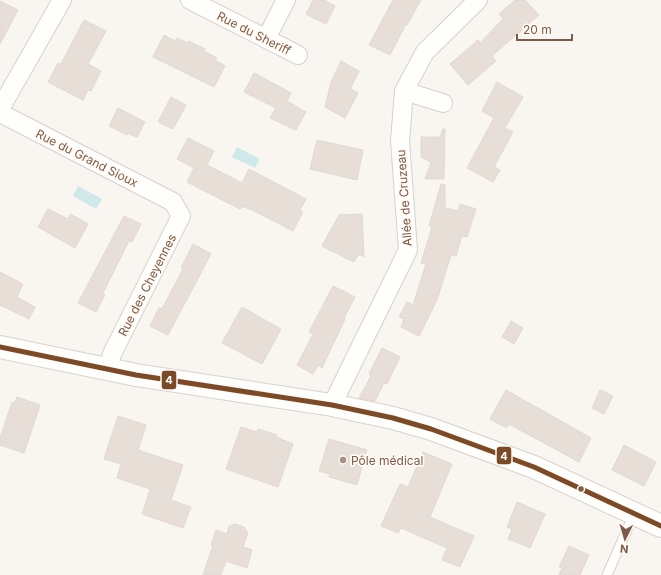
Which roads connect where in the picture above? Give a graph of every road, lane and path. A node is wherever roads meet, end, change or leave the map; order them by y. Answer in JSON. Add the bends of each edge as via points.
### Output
{"nodes":[{"id":1,"x":62,"y":0,"type":"edge"},
{"id":2,"x":190,"y":0,"type":"edge"},
{"id":3,"x":286,"y":0,"type":"edge"},
{"id":4,"x":478,"y":0,"type":"edge"},
{"id":5,"x":266,"y":39,"type":"junction"},
{"id":6,"x":298,"y":55,"type":"dead end"},
{"id":7,"x":404,"y":91,"type":"junction"},
{"id":8,"x":443,"y":103,"type":"dead end"},
{"id":9,"x":0,"y":109,"type":"edge"},
{"id":10,"x":0,"y":113,"type":"edge"},
{"id":11,"x":174,"y":202,"type":"joint"},
{"id":12,"x":0,"y":347,"type":"edge"},
{"id":13,"x":108,"y":370,"type":"junction"},
{"id":14,"x":332,"y":405,"type":"junction"},
{"id":15,"x":634,"y":512,"type":"junction"},
{"id":16,"x":661,"y":526,"type":"edge"},
{"id":17,"x":607,"y":575,"type":"edge"}],
"edges":[{"from":1,"to":9,"type":"street"},
{"from":2,"to":5,"type":"street","name":"Rue du Sheriff"},
{"from":3,"to":5,"type":"street"},
{"from":4,"to":7,"type":"street","name":"Allée de Cruzeau","via":[[425,52]]},
{"from":5,"to":6,"type":"street","name":"Rue du Sheriff"},
{"from":7,"to":8,"type":"street"},
{"from":7,"to":14,"type":"street","name":"Allée de Cruzeau","via":[[400,141],[408,250]]},
{"from":10,"to":11,"type":"street","name":"Rue du Grand Sioux"},
{"from":11,"to":13,"type":"street","name":"Rue des Cheyennes","via":[[181,216],[112,354]]},
{"from":12,"to":13,"type":"street"},
{"from":13,"to":14,"type":"street"},
{"from":14,"to":15,"type":"street","via":[[431,429],[534,467]]},
{"from":15,"to":16,"type":"street"},
{"from":15,"to":17,"type":"lane"}]}
